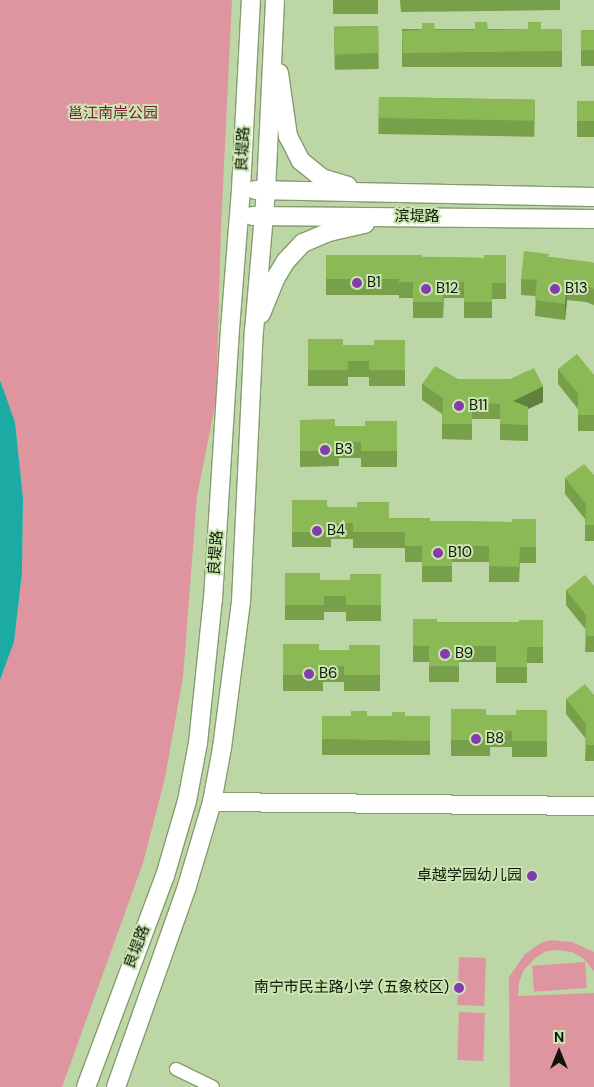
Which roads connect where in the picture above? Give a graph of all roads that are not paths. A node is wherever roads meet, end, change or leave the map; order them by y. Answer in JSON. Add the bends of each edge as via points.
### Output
{"nodes":[{"id":1,"x":251,"y":0,"type":"edge"},
{"id":2,"x":276,"y":0,"type":"edge"},
{"id":3,"x":249,"y":31,"type":"junction"},
{"id":4,"x":273,"y":33,"type":"junction"},
{"id":5,"x":242,"y":189,"type":"junction"},
{"id":6,"x":266,"y":191,"type":"junction"},
{"id":7,"x":401,"y":193,"type":"junction"},
{"id":8,"x":594,"y":197,"type":"edge"},
{"id":9,"x":239,"y":216,"type":"junction"},
{"id":10,"x":263,"y":216,"type":"junction"},
{"id":11,"x":400,"y":217,"type":"junction"},
{"id":12,"x":594,"y":219,"type":"edge"},
{"id":13,"x":230,"y":330,"type":"junction"},
{"id":14,"x":254,"y":331,"type":"junction"},
{"id":15,"x":212,"y":802,"type":"junction"},
{"id":16,"x":594,"y":806,"type":"edge"},
{"id":17,"x":176,"y":1069,"type":"dead end"},
{"id":18,"x":86,"y":1087,"type":"edge"},
{"id":19,"x":116,"y":1087,"type":"edge"},
{"id":20,"x":213,"y":1087,"type":"edge"}],
"edges":[{"from":1,"to":3,"type":"main road","name":"良堤路"},
{"from":2,"to":4,"type":"main road","name":"良堤路"},
{"from":3,"to":4,"type":"main road"},
{"from":3,"to":5,"type":"main road","name":"良堤路"},
{"from":4,"to":6,"type":"main road","name":"良堤路"},
{"from":4,"to":7,"type":"main road","via":[[288,136],[301,161],[322,178],[342,185]]},
{"from":5,"to":6,"type":"main road","name":"滨堤路"},
{"from":5,"to":9,"type":"main road","name":"良堤路"},
{"from":6,"to":7,"type":"main road","name":"滨堤路"},
{"from":6,"to":10,"type":"main road","name":"良堤路"},
{"from":7,"to":8,"type":"main road","name":"滨堤路"},
{"from":7,"to":11,"type":"main road","via":[[372,197],[367,205],[373,215]]},
{"from":9,"to":10,"type":"main road","name":"滨堤路"},
{"from":9,"to":13,"type":"main road","name":"良堤路"},
{"from":10,"to":11,"type":"main road","name":"滨堤路"},
{"from":10,"to":14,"type":"main road","name":"良堤路"},
{"from":11,"to":12,"type":"main road","name":"滨堤路"},
{"from":11,"to":14,"type":"main road","via":[[329,232],[303,243],[275,279]]},
{"from":13,"to":14,"type":"main road"},
{"from":13,"to":18,"type":"main road","name":"良堤路","via":[[213,599],[198,743],[187,801],[165,876]]},
{"from":14,"to":15,"type":"main road","name":"良堤路","via":[[241,602]]},
{"from":15,"to":16,"type":"main road"},
{"from":15,"to":19,"type":"main road","name":"良堤路","via":[[187,886]]},
{"from":17,"to":20,"type":"street"}]}
